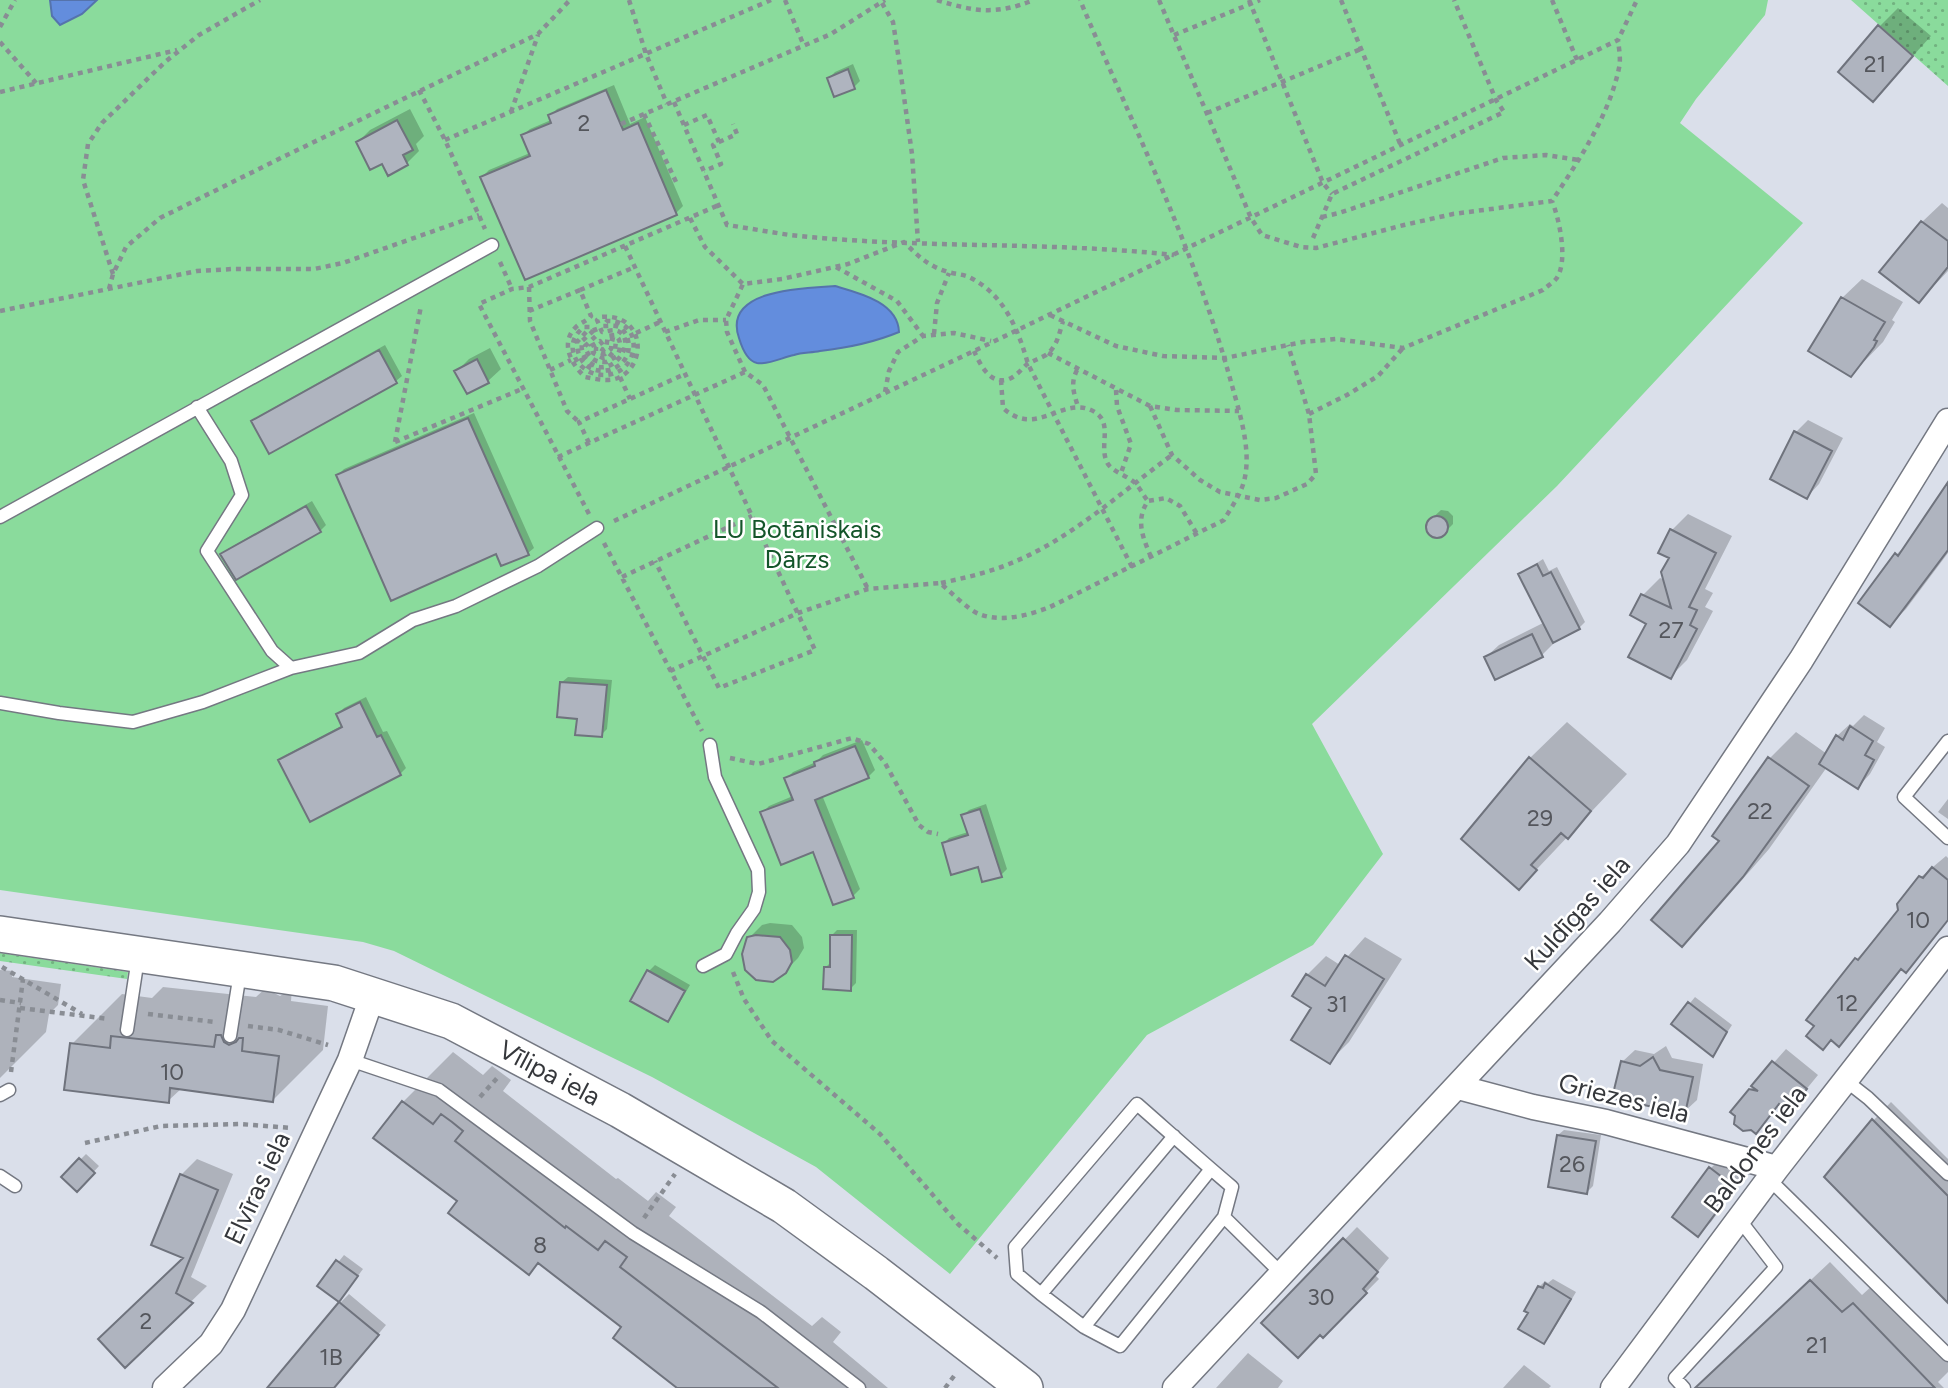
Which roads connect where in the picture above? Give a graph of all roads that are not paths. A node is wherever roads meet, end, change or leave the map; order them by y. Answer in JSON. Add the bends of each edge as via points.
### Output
{"nodes":[{"id":1,"x":492,"y":245,"type":"road end"},
{"id":2,"x":197,"y":407,"type":"junction"},
{"id":3,"x":1948,"y":421,"type":"edge"},
{"id":4,"x":0,"y":517,"type":"edge"},
{"id":5,"x":597,"y":528,"type":"road end"},
{"id":6,"x":291,"y":667,"type":"junction"},
{"id":7,"x":0,"y":703,"type":"edge"},
{"id":8,"x":1948,"y":741,"type":"edge"},
{"id":9,"x":710,"y":745,"type":"road end"},
{"id":10,"x":1948,"y":838,"type":"edge"},
{"id":11,"x":1948,"y":949,"type":"edge"},
{"id":12,"x":1,"y":950,"type":"edge"},
{"id":13,"x":139,"y":954,"type":"junction"},
{"id":14,"x":703,"y":966,"type":"dead end"},
{"id":15,"x":241,"y":969,"type":"junction"},
{"id":16,"x":373,"y":994,"type":"junction"},
{"id":17,"x":128,"y":1026,"type":"road end"},
{"id":18,"x":230,"y":1037,"type":"dead end"},
{"id":19,"x":349,"y":1060,"type":"junction"},
{"id":20,"x":1845,"y":1080,"type":"junction"},
{"id":21,"x":1458,"y":1087,"type":"junction"},
{"id":22,"x":1174,"y":1136,"type":"junction"},
{"id":23,"x":1211,"y":1169,"type":"junction"},
{"id":24,"x":1773,"y":1174,"type":"junction"},
{"id":25,"x":1948,"y":1174,"type":"edge"},
{"id":26,"x":0,"y":1176,"type":"edge"},
{"id":27,"x":15,"y":1186,"type":"dead end"},
{"id":28,"x":1224,"y":1217,"type":"junction"},
{"id":29,"x":1738,"y":1219,"type":"junction"},
{"id":30,"x":1282,"y":1274,"type":"junction"},
{"id":31,"x":1041,"y":1294,"type":"junction"},
{"id":32,"x":1084,"y":1326,"type":"junction"},
{"id":33,"x":1948,"y":1355,"type":"edge"},
{"id":34,"x":165,"y":1388,"type":"edge"},
{"id":35,"x":859,"y":1388,"type":"edge"},
{"id":36,"x":1025,"y":1388,"type":"edge"},
{"id":37,"x":1175,"y":1388,"type":"edge"},
{"id":38,"x":1613,"y":1388,"type":"edge"},
{"id":39,"x":1684,"y":1388,"type":"edge"}],
"edges":[{"from":1,"to":2,"type":"lane"},
{"from":2,"to":4,"type":"lane"},
{"from":2,"to":6,"type":"lane","via":[[231,461],[242,495],[207,551],[272,651]]},
{"from":3,"to":21,"type":"street","name":"Kuldīgas iela","via":[[1801,660],[1678,844]]},
{"from":5,"to":6,"type":"lane","via":[[538,566],[456,606],[413,620],[359,653]]},
{"from":6,"to":7,"type":"lane","via":[[203,702],[133,722]]},
{"from":8,"to":10,"type":"lane","via":[[1904,797]]},
{"from":9,"to":14,"type":"lane","via":[[715,777],[758,870],[759,892],[754,909],[726,954]]},
{"from":11,"to":20,"type":"street","name":"Baldones iela"},
{"from":12,"to":13,"type":"street","name":"Vīlipa iela"},
{"from":13,"to":15,"type":"street","name":"Vīlipa iela"},
{"from":13,"to":17,"type":"lane"},
{"from":15,"to":16,"type":"street","name":"Vīlipa iela","via":[[334,983]]},
{"from":15,"to":18,"type":"lane"},
{"from":16,"to":19,"type":"street","name":"Elvīras iela"},
{"from":16,"to":36,"type":"street","name":"Vīlipa iela","via":[[451,1021],[620,1110],[784,1206]]},
{"from":19,"to":34,"type":"street","name":"Elvīras iela","via":[[233,1310],[211,1344]]},
{"from":19,"to":35,"type":"lane","via":[[439,1090],[633,1233],[761,1312]]},
{"from":20,"to":24,"type":"street","name":"Baldones iela"},
{"from":20,"to":25,"type":"lane"},
{"from":21,"to":24,"type":"street","name":"Griezes iela","via":[[1606,1122]]},
{"from":21,"to":30,"type":"street","name":"Kuldīgas iela"},
{"from":22,"to":23,"type":"lane"},
{"from":22,"to":31,"type":"lane"},
{"from":22,"to":31,"type":"lane","via":[[1137,1104],[1014,1247],[1017,1275]]},
{"from":23,"to":28,"type":"lane","via":[[1232,1187]]},
{"from":23,"to":32,"type":"lane"},
{"from":24,"to":29,"type":"street","name":"Baldones iela"},
{"from":24,"to":33,"type":"lane"},
{"from":26,"to":27,"type":"lane"},
{"from":28,"to":30,"type":"lane"},
{"from":28,"to":32,"type":"lane","via":[[1121,1346]]},
{"from":29,"to":38,"type":"street","name":"Baldones iela"},
{"from":29,"to":39,"type":"lane","via":[[1776,1267],[1675,1378]]},
{"from":30,"to":37,"type":"street","name":"Kuldīgas iela"},
{"from":31,"to":32,"type":"lane"}]}
